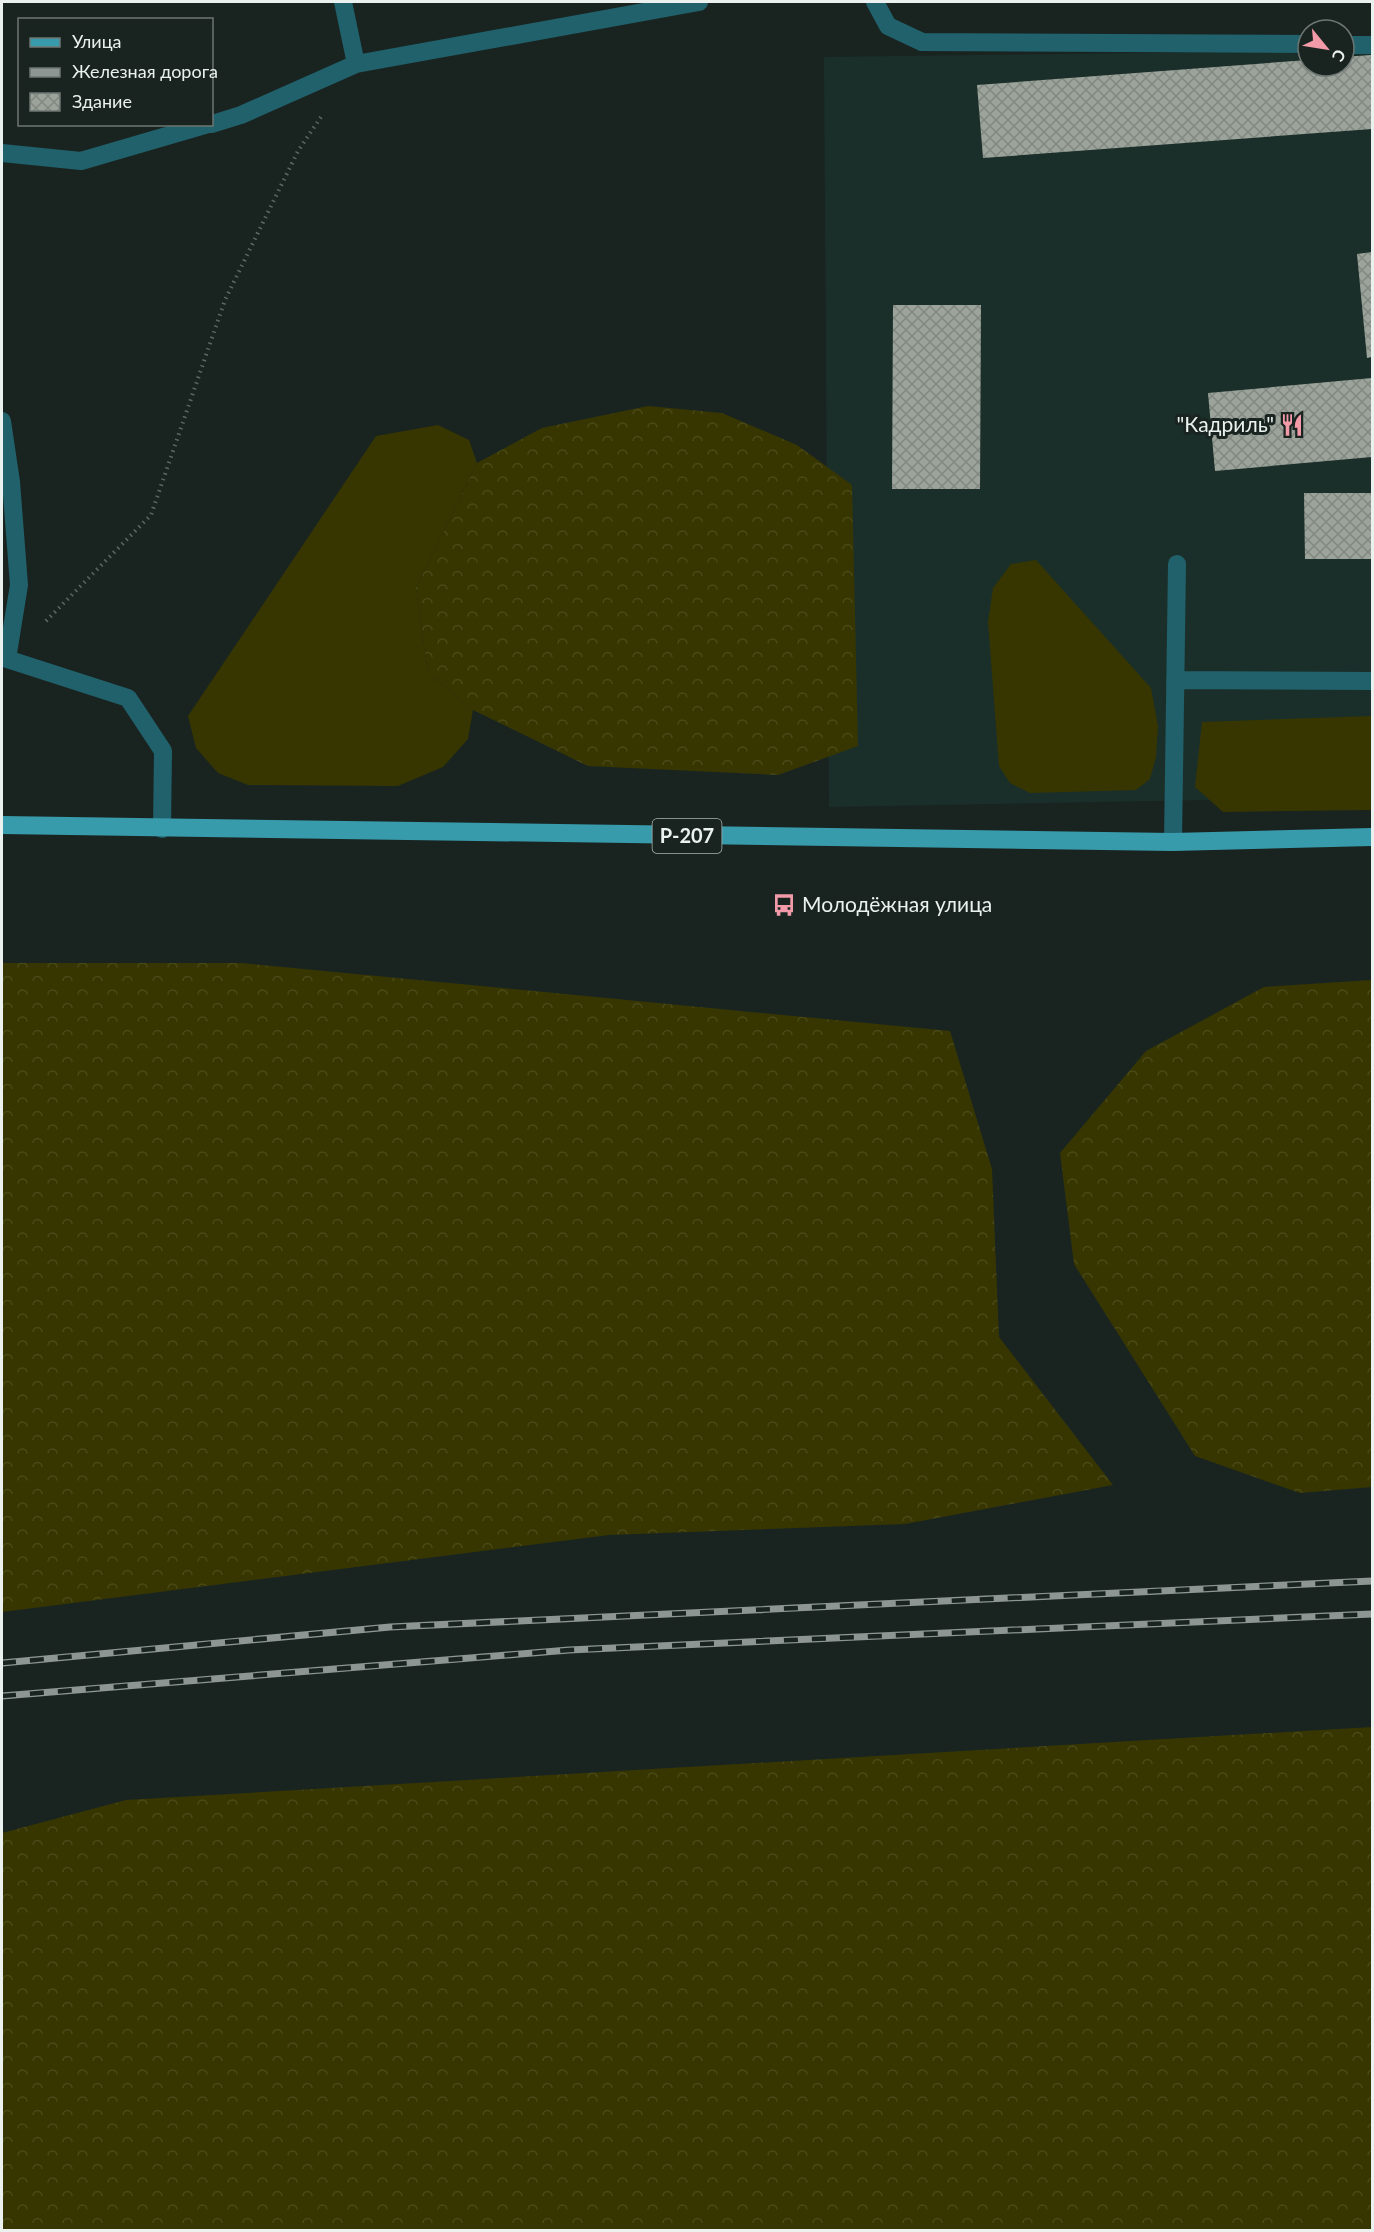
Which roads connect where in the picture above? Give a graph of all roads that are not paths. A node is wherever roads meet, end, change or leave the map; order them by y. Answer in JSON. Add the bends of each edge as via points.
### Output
{"nodes":[{"id":1,"x":343,"y":2,"type":"edge"},
{"id":2,"x":699,"y":2,"type":"edge"},
{"id":3,"x":875,"y":2,"type":"edge"},
{"id":4,"x":1296,"y":44,"type":"edge"},
{"id":5,"x":1356,"y":45,"type":"edge"},
{"id":6,"x":1372,"y":45,"type":"edge"},
{"id":7,"x":356,"y":64,"type":"junction"},
{"id":8,"x":213,"y":123,"type":"edge"},
{"id":9,"x":203,"y":126,"type":"edge"},
{"id":10,"x":2,"y":153,"type":"edge"},
{"id":11,"x":2,"y":421,"type":"edge"},
{"id":12,"x":1177,"y":564,"type":"dead end"},
{"id":13,"x":4,"y":665,"type":"edge"},
{"id":14,"x":1175,"y":680,"type":"junction"},
{"id":15,"x":1372,"y":681,"type":"edge"},
{"id":16,"x":2,"y":825,"type":"edge"},
{"id":17,"x":162,"y":829,"type":"junction"},
{"id":18,"x":1372,"y":837,"type":"edge"},
{"id":19,"x":1173,"y":842,"type":"junction"}],
"edges":[{"from":1,"to":7,"type":"street"},
{"from":2,"to":7,"type":"street"},
{"from":3,"to":4,"type":"street","via":[[888,26],[922,42]]},
{"from":5,"to":6,"type":"street"},
{"from":7,"to":8,"type":"street","via":[[241,115]]},
{"from":9,"to":10,"type":"street","via":[[81,161]]},
{"from":11,"to":13,"type":"street","via":[[19,585]]},
{"from":12,"to":14,"type":"street"},
{"from":13,"to":17,"type":"street","via":[[128,698],[162,751]]},
{"from":14,"to":15,"type":"street"},
{"from":14,"to":19,"type":"street"},
{"from":16,"to":17,"type":"main road","number":"Р-207"},
{"from":17,"to":19,"type":"main road","number":"Р-207"},
{"from":18,"to":19,"type":"main road","number":"Р-207"}]}
